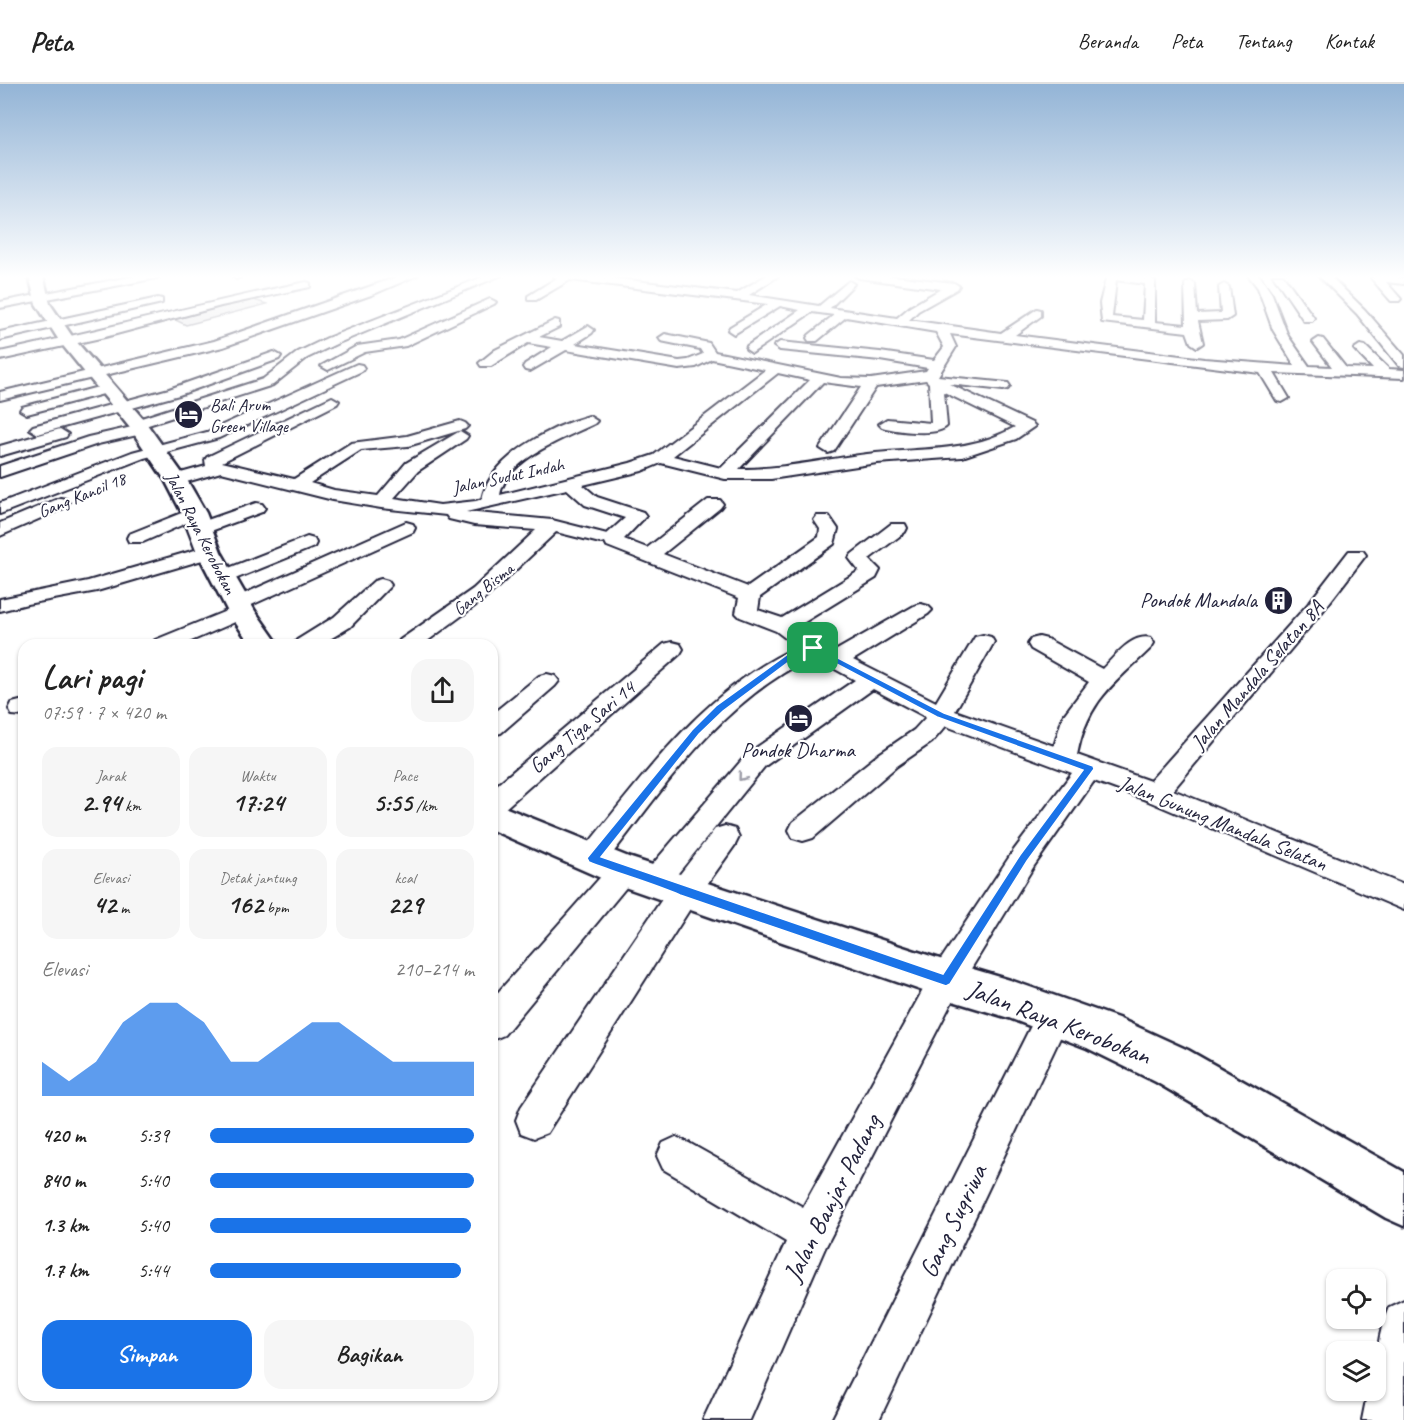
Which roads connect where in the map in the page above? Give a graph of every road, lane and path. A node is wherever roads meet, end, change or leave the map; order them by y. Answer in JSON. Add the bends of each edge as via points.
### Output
{"nodes":[{"id":1,"x":28,"y":337,"type":"edge"},
{"id":2,"x":229,"y":337,"type":"edge"},
{"id":3,"x":237,"y":337,"type":"edge"},
{"id":4,"x":342,"y":337,"type":"edge"},
{"id":5,"x":415,"y":337,"type":"edge"},
{"id":6,"x":529,"y":337,"type":"edge"},
{"id":7,"x":575,"y":337,"type":"edge"},
{"id":8,"x":771,"y":337,"type":"edge"},
{"id":9,"x":948,"y":337,"type":"edge"},
{"id":10,"x":1014,"y":337,"type":"edge"},
{"id":11,"x":1143,"y":337,"type":"edge"},
{"id":12,"x":1196,"y":337,"type":"edge"},
{"id":13,"x":1296,"y":337,"type":"edge"},
{"id":14,"x":1306,"y":337,"type":"edge"},
{"id":15,"x":1382,"y":337,"type":"edge"},
{"id":16,"x":665,"y":338,"type":"dead end"},
{"id":17,"x":63,"y":339,"type":"edge"},
{"id":18,"x":232,"y":339,"type":"junction"},
{"id":19,"x":526,"y":339,"type":"junction"},
{"id":20,"x":562,"y":345,"type":"junction"},
{"id":21,"x":0,"y":346,"type":"edge"},
{"id":22,"x":780,"y":346,"type":"dead end"},
{"id":23,"x":752,"y":349,"type":"dead end"},
{"id":24,"x":1360,"y":349,"type":"dead end"},
{"id":25,"x":711,"y":355,"type":"junction"},
{"id":26,"x":1141,"y":355,"type":"junction"},
{"id":27,"x":0,"y":356,"type":"edge"},
{"id":28,"x":274,"y":356,"type":"dead end"},
{"id":29,"x":486,"y":363,"type":"dead end"},
{"id":30,"x":1204,"y":363,"type":"junction"},
{"id":31,"x":1404,"y":363,"type":"edge"},
{"id":32,"x":530,"y":367,"type":"dead end"},
{"id":33,"x":357,"y":368,"type":"dead end"},
{"id":34,"x":776,"y":368,"type":"junction"},
{"id":35,"x":1265,"y":369,"type":"junction"},
{"id":36,"x":318,"y":370,"type":"dead end"},
{"id":37,"x":46,"y":371,"type":"dead end"},
{"id":38,"x":1305,"y":371,"type":"junction"},
{"id":39,"x":1343,"y":373,"type":"junction"},
{"id":40,"x":1384,"y":373,"type":"junction"},
{"id":41,"x":1404,"y":374,"type":"edge"},
{"id":42,"x":934,"y":375,"type":"junction"},
{"id":43,"x":820,"y":378,"type":"junction"},
{"id":44,"x":9,"y":379,"type":"dead end"},
{"id":45,"x":297,"y":380,"type":"dead end"},
{"id":46,"x":871,"y":383,"type":"junction"},
{"id":47,"x":1003,"y":386,"type":"dead end"},
{"id":48,"x":1282,"y":398,"type":"dead end"},
{"id":49,"x":332,"y":400,"type":"dead end"},
{"id":50,"x":13,"y":403,"type":"edge"},
{"id":51,"x":589,"y":421,"type":"dead end"},
{"id":52,"x":887,"y":424,"type":"dead end"},
{"id":53,"x":380,"y":430,"type":"dead end"},
{"id":54,"x":0,"y":439,"type":"edge"},
{"id":55,"x":361,"y":444,"type":"junction"},
{"id":56,"x":141,"y":446,"type":"junction"},
{"id":57,"x":828,"y":448,"type":"dead end"},
{"id":58,"x":0,"y":451,"type":"edge"},
{"id":59,"x":660,"y":458,"type":"junction"},
{"id":60,"x":216,"y":468,"type":"junction"},
{"id":61,"x":0,"y":472,"type":"edge"},
{"id":62,"x":725,"y":474,"type":"junction"},
{"id":63,"x":570,"y":483,"type":"junction"},
{"id":64,"x":296,"y":485,"type":"junction"},
{"id":65,"x":266,"y":489,"type":"junction"},
{"id":66,"x":0,"y":491,"type":"edge"},
{"id":67,"x":490,"y":502,"type":"junction"},
{"id":68,"x":381,"y":503,"type":"junction"},
{"id":69,"x":714,"y":504,"type":"dead end"},
{"id":70,"x":0,"y":509,"type":"edge"},
{"id":71,"x":450,"y":513,"type":"junction"},
{"id":72,"x":823,"y":520,"type":"dead end"},
{"id":73,"x":197,"y":521,"type":"junction"},
{"id":74,"x":552,"y":526,"type":"junction"},
{"id":75,"x":406,"y":528,"type":"dead end"},
{"id":76,"x":898,"y":528,"type":"dead end"},
{"id":77,"x":0,"y":530,"type":"edge"},
{"id":78,"x":600,"y":537,"type":"dead end"},
{"id":79,"x":136,"y":538,"type":"dead end"},
{"id":80,"x":307,"y":543,"type":"dead end"},
{"id":81,"x":209,"y":552,"type":"junction"},
{"id":82,"x":651,"y":555,"type":"junction"},
{"id":83,"x":1356,"y":555,"type":"dead end"},
{"id":84,"x":223,"y":577,"type":"junction"},
{"id":85,"x":381,"y":585,"type":"dead end"},
{"id":86,"x":750,"y":595,"type":"junction"},
{"id":87,"x":0,"y":605,"type":"edge"},
{"id":88,"x":240,"y":608,"type":"junction"},
{"id":89,"x":921,"y":609,"type":"dead end"},
{"id":90,"x":784,"y":626,"type":"junction"},
{"id":91,"x":175,"y":639,"type":"edge"},
{"id":92,"x":261,"y":639,"type":"edge"},
{"id":93,"x":315,"y":639,"type":"edge"},
{"id":94,"x":416,"y":639,"type":"edge"},
{"id":95,"x":983,"y":642,"type":"dead end"},
{"id":96,"x":1143,"y":643,"type":"dead end"},
{"id":97,"x":1039,"y":644,"type":"dead end"},
{"id":98,"x":813,"y":648,"type":"junction"},
{"id":99,"x":672,"y":649,"type":"dead end"},
{"id":100,"x":836,"y":660,"type":"junction"},
{"id":101,"x":872,"y":679,"type":"junction"},
{"id":102,"x":1104,"y":680,"type":"junction"},
{"id":103,"x":547,"y":681,"type":"dead end"},
{"id":104,"x":940,"y":715,"type":"junction"},
{"id":105,"x":498,"y":723,"type":"edge"},
{"id":106,"x":1076,"y":765,"type":"junction"},
{"id":107,"x":1155,"y":794,"type":"junction"},
{"id":108,"x":498,"y":816,"type":"edge"},
{"id":109,"x":498,"y":820,"type":"edge"},
{"id":110,"x":803,"y":830,"type":"dead end"},
{"id":111,"x":725,"y":837,"type":"dead end"},
{"id":112,"x":639,"y":875,"type":"junction"},
{"id":113,"x":1404,"y":898,"type":"edge"},
{"id":114,"x":946,"y":980,"type":"junction"},
{"id":115,"x":498,"y":1018,"type":"edge"},
{"id":116,"x":1051,"y":1021,"type":"dead end"},
{"id":117,"x":534,"y":1120,"type":"dead end"},
{"id":118,"x":676,"y":1156,"type":"dead end"},
{"id":119,"x":1404,"y":1200,"type":"edge"},
{"id":120,"x":811,"y":1234,"type":"junction"},
{"id":121,"x":1404,"y":1322,"type":"edge"},
{"id":122,"x":726,"y":1420,"type":"edge"},
{"id":123,"x":855,"y":1420,"type":"edge"},
{"id":124,"x":1384,"y":1420,"type":"edge"}],
"edges":[{"from":1,"to":17,"type":"street"},
{"from":2,"to":18,"type":"street"},
{"from":3,"to":18,"type":"street"},
{"from":4,"to":56,"type":"street","via":[[312,350],[268,382]]},
{"from":5,"to":36,"type":"street","via":[[401,344],[362,349]]},
{"from":6,"to":19,"type":"street"},
{"from":7,"to":20,"type":"street"},
{"from":8,"to":23,"type":"street"},
{"from":9,"to":42,"type":"street","via":[[956,348]]},
{"from":10,"to":26,"type":"street"},
{"from":11,"to":26,"type":"street"},
{"from":12,"to":30,"type":"street"},
{"from":13,"to":38,"type":"street","via":[[1289,348]]},
{"from":14,"to":39,"type":"street"},
{"from":15,"to":31,"type":"street"},
{"from":16,"to":25,"type":"street","via":[[704,346]]},
{"from":17,"to":18,"type":"street"},
{"from":17,"to":21,"type":"street"},
{"from":17,"to":27,"type":"street"},
{"from":17,"to":50,"type":"street"},
{"from":17,"to":50,"type":"street"},
{"from":17,"to":56,"type":"main road","name":"Jalan Raya Kerobokan"},
{"from":19,"to":20,"type":"street"},
{"from":19,"to":29,"type":"street"},
{"from":20,"to":25,"type":"street","via":[[679,365]]},
{"from":20,"to":32,"type":"street"},
{"from":22,"to":42,"type":"street","via":[[880,356]]},
{"from":24,"to":40,"type":"street"},
{"from":25,"to":34,"type":"street"},
{"from":26,"to":30,"type":"street"},
{"from":28,"to":56,"type":"street","via":[[174,392]]},
{"from":30,"to":35,"type":"street"},
{"from":33,"to":56,"type":"street","via":[[213,435]]},
{"from":34,"to":43,"type":"street"},
{"from":34,"to":59,"type":"street","name":"Jalan Sudut Indah"},
{"from":35,"to":38,"type":"street"},
{"from":35,"to":48,"type":"street"},
{"from":37,"to":44,"type":"street"},
{"from":38,"to":39,"type":"street"},
{"from":39,"to":40,"type":"street"},
{"from":40,"to":41,"type":"street"},
{"from":42,"to":46,"type":"street"},
{"from":42,"to":47,"type":"street"},
{"from":42,"to":52,"type":"street","via":[[939,426]]},
{"from":42,"to":62,"type":"street","via":[[1027,426],[962,452],[877,458],[771,474]]},
{"from":43,"to":46,"type":"street"},
{"from":43,"to":62,"type":"street"},
{"from":45,"to":56,"type":"street","via":[[236,406],[178,424]]},
{"from":46,"to":57,"type":"street"},
{"from":49,"to":60,"type":"street","via":[[213,460]]},
{"from":51,"to":67,"type":"street","via":[[513,462],[496,477],[490,488]]},
{"from":53,"to":55,"type":"street"},
{"from":54,"to":56,"type":"street"},
{"from":55,"to":64,"type":"street"},
{"from":55,"to":68,"type":"street","via":[[408,441],[460,430],[412,467]]},
{"from":56,"to":58,"type":"street","via":[[92,426]]},
{"from":56,"to":60,"type":"street"},
{"from":56,"to":61,"type":"street","via":[[94,440]]},
{"from":56,"to":66,"type":"street"},
{"from":56,"to":70,"type":"street"},
{"from":56,"to":73,"type":"main road","name":"Jalan Raya Kerobokan"},
{"from":56,"to":77,"type":"street","name":"Gang Kancil 18","via":[[67,500]]},
{"from":59,"to":62,"type":"street"},
{"from":59,"to":63,"type":"street","name":"Jalan Sudut Indah"},
{"from":60,"to":65,"type":"street","name":"Jalan Sudut Indah"},
{"from":63,"to":67,"type":"street","name":"Jalan Sudut Indah"},
{"from":63,"to":82,"type":"street","via":[[591,501],[637,516],[613,540]]},
{"from":64,"to":65,"type":"street","name":"Jalan Sudut Indah"},
{"from":64,"to":68,"type":"street","name":"Jalan Sudut Indah","via":[[325,501]]},
{"from":65,"to":73,"type":"street"},
{"from":67,"to":71,"type":"street","name":"Jalan Sudut Indah"},
{"from":68,"to":71,"type":"street","name":"Jalan Sudut Indah"},
{"from":69,"to":82,"type":"street"},
{"from":71,"to":74,"type":"street"},
{"from":72,"to":86,"type":"street","via":[[829,526],[827,540]]},
{"from":73,"to":79,"type":"street"},
{"from":73,"to":81,"type":"main road","name":"Jalan Raya Kerobokan"},
{"from":74,"to":78,"type":"street"},
{"from":74,"to":94,"type":"street","name":"Gang Bisma","via":[[480,593]]},
{"from":75,"to":88,"type":"street"},
{"from":76,"to":90,"type":"street","via":[[860,558],[869,574]]},
{"from":80,"to":84,"type":"street"},
{"from":81,"to":84,"type":"main road","name":"Jalan Raya Kerobokan"},
{"from":81,"to":87,"type":"street","via":[[100,584]]},
{"from":82,"to":86,"type":"street"},
{"from":83,"to":107,"type":"street","name":"Jalan Mandala Selatan 8A"},
{"from":84,"to":88,"type":"main road","name":"Jalan Raya Kerobokan"},
{"from":85,"to":93,"type":"street","via":[[342,622]]},
{"from":86,"to":90,"type":"street","name":"Jalan Gunung Mandala Selatan","via":[[747,613]]},
{"from":88,"to":91,"type":"street"},
{"from":88,"to":92,"type":"main road","name":"Jalan Raya Kerobokan"},
{"from":89,"to":100,"type":"street"},
{"from":90,"to":98,"type":"street","name":"Jalan Gunung Mandala Selatan"},
{"from":95,"to":104,"type":"street"},
{"from":96,"to":102,"type":"street"},
{"from":97,"to":102,"type":"street"},
{"from":98,"to":100,"type":"street","name":"Jalan Gunung Mandala Selatan"},
{"from":98,"to":112,"type":"street","via":[[791,656],[719,709],[695,732]]},
{"from":99,"to":108,"type":"street","name":"Gang Tiga Sari 14"},
{"from":100,"to":101,"type":"street","name":"Jalan Gunung Mandala Selatan"},
{"from":101,"to":104,"type":"street","name":"Jalan Gunung Mandala Selatan"},
{"from":101,"to":112,"type":"street","one_way":true,"via":[[756,760]]},
{"from":102,"to":106,"type":"street","via":[[1081,704],[1070,726]]},
{"from":103,"to":105,"type":"street"},
{"from":104,"to":106,"type":"street","name":"Jalan Gunung Mandala Selatan"},
{"from":104,"to":110,"type":"street","via":[[923,736]]},
{"from":106,"to":107,"type":"street","name":"Jalan Gunung Mandala Selatan"},
{"from":106,"to":114,"type":"street","name":"Jalan Banjar Padang","via":[[1024,858]]},
{"from":107,"to":113,"type":"street","name":"Jalan Gunung Mandala Selatan"},
{"from":109,"to":112,"type":"main road","name":"Jalan Raya Kerobokan"},
{"from":111,"to":112,"type":"street"},
{"from":112,"to":114,"type":"main road","name":"Jalan Raya Kerobokan"},
{"from":112,"to":115,"type":"street"},
{"from":112,"to":117,"type":"street"},
{"from":114,"to":119,"type":"main road","name":"Jalan Raya Kerobokan","via":[[1102,1033],[1172,1066]]},
{"from":114,"to":120,"type":"street","name":"Jalan Banjar Padang"},
{"from":116,"to":123,"type":"street","name":"Gang Sugriwa"},
{"from":118,"to":120,"type":"street"},
{"from":120,"to":122,"type":"street","name":"Jalan Banjar Padang"},
{"from":121,"to":124,"type":"street"}]}
